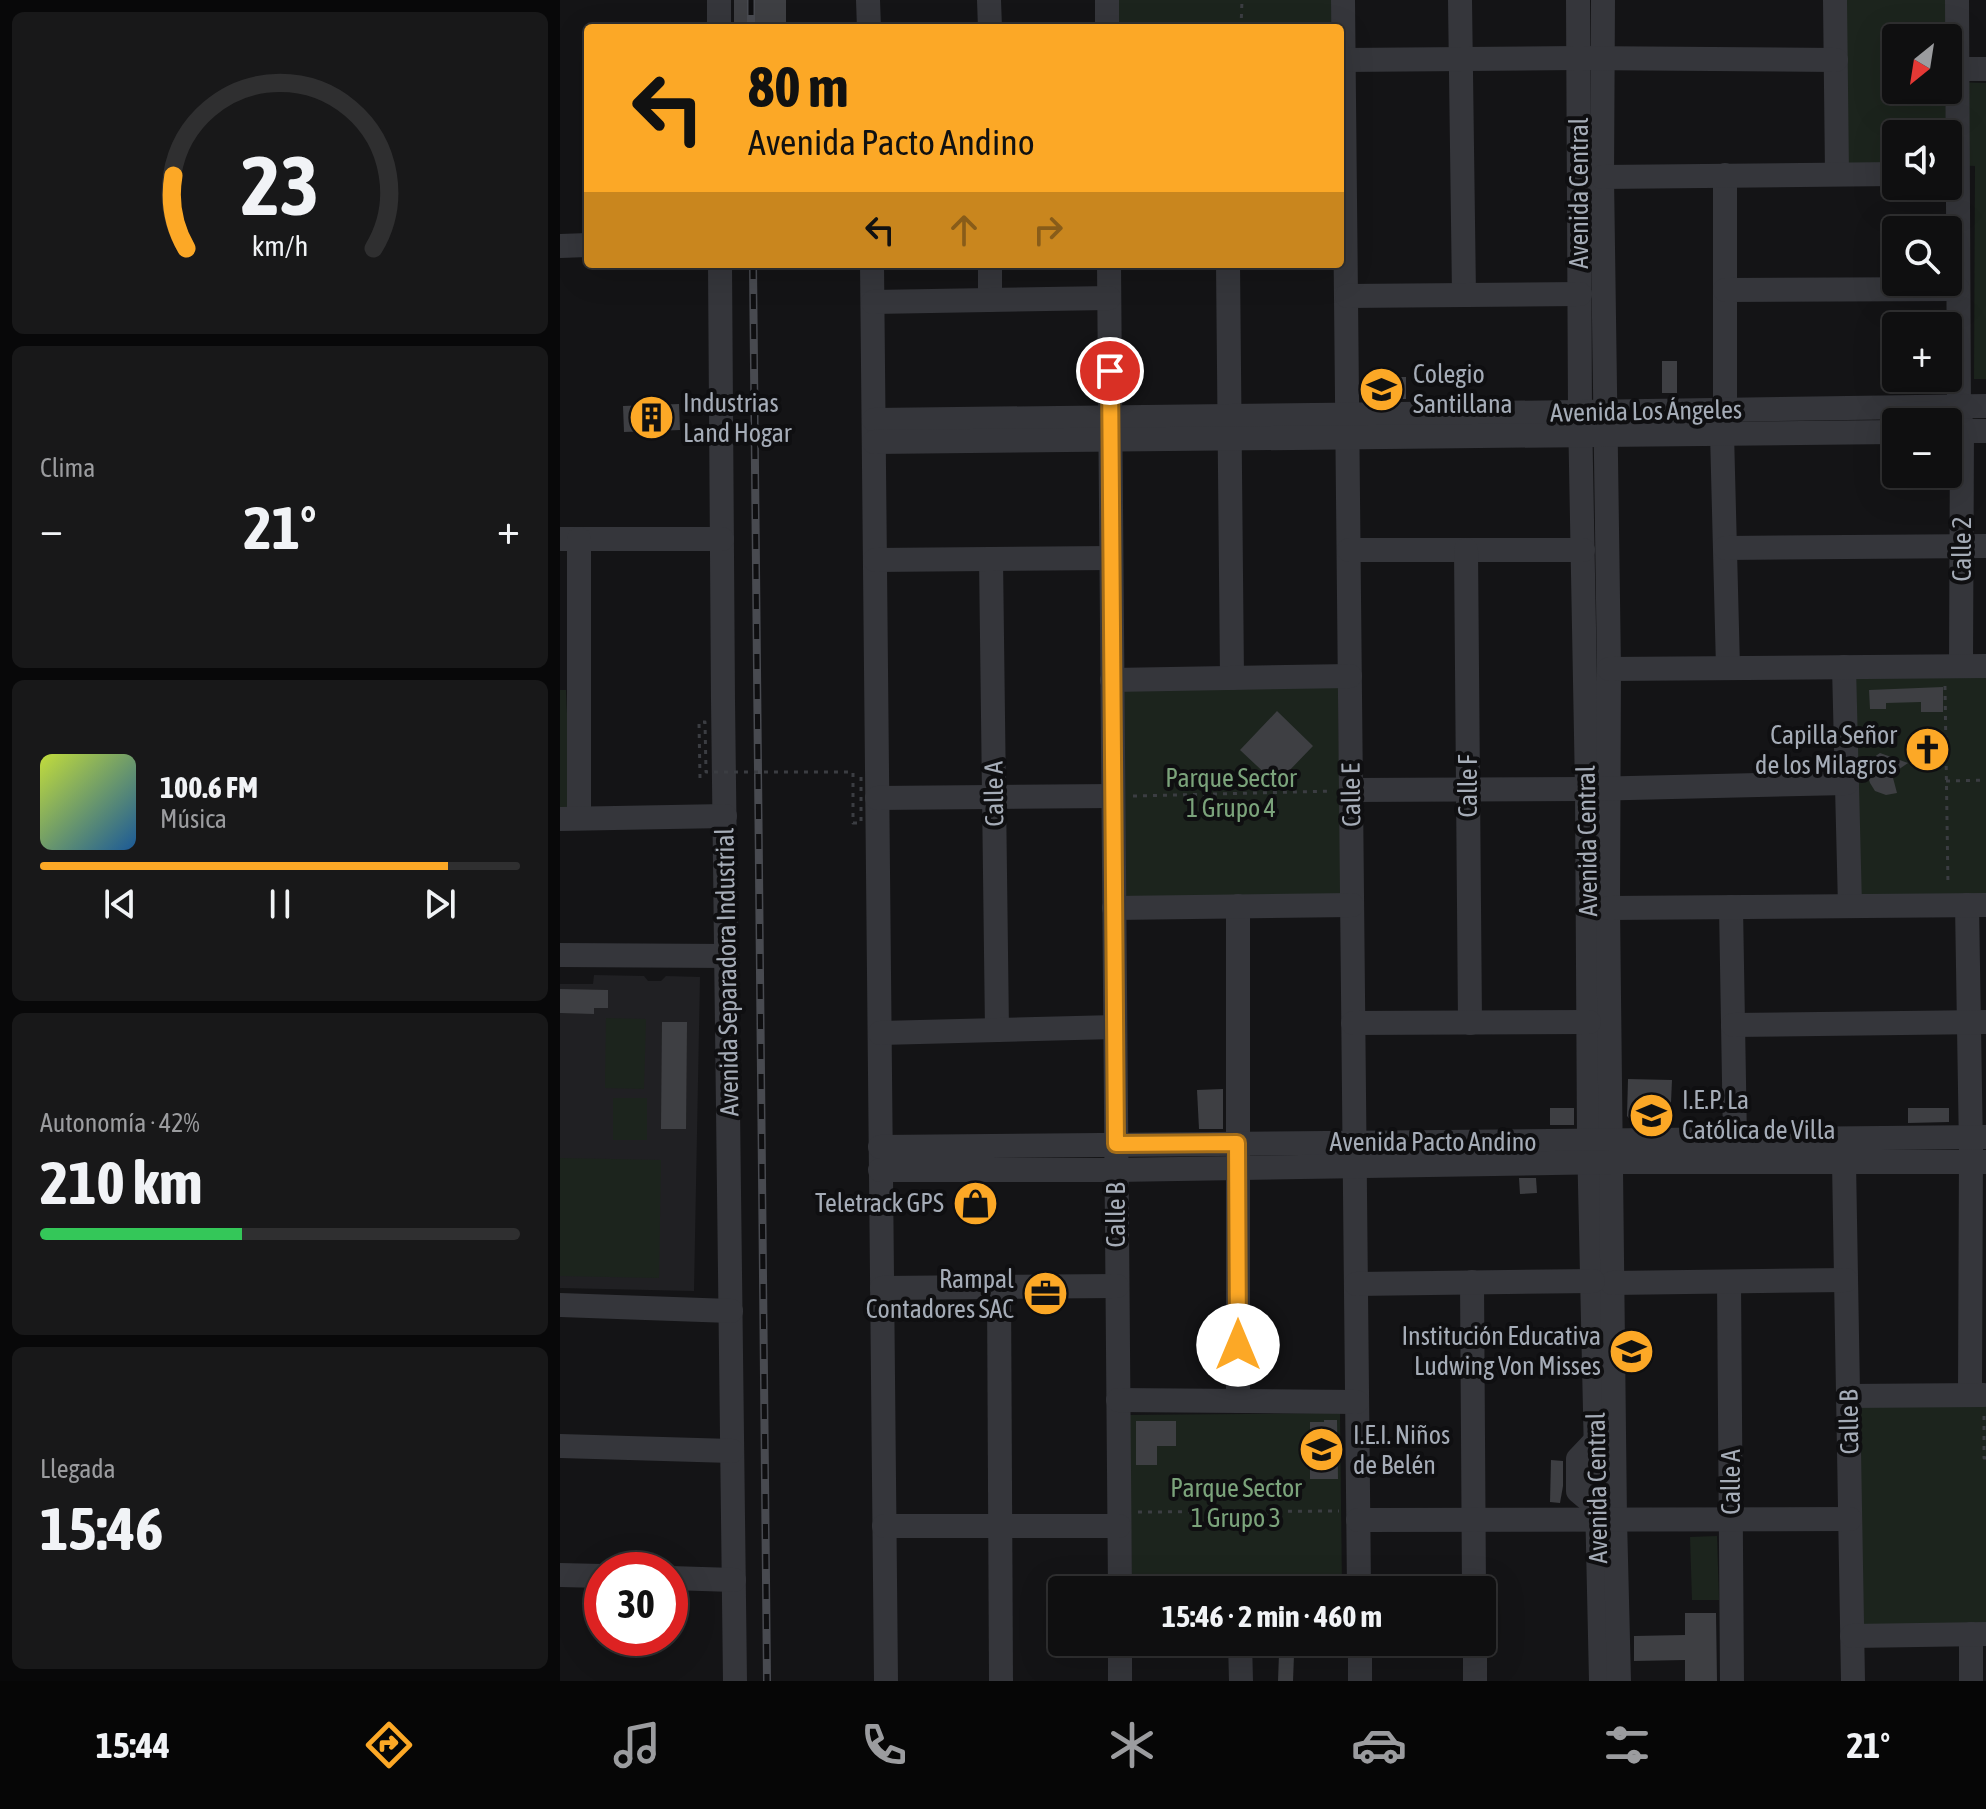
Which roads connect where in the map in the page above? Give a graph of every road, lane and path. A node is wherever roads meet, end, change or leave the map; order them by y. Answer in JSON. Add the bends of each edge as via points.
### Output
{"nodes":[{"id":1,"x":719,"y":0,"type":"edge"},
{"id":2,"x":868,"y":0,"type":"edge"},
{"id":3,"x":989,"y":0,"type":"edge"},
{"id":4,"x":1107,"y":0,"type":"edge"},
{"id":5,"x":1242,"y":0,"type":"edge"},
{"id":6,"x":1343,"y":0,"type":"edge"},
{"id":7,"x":1460,"y":0,"type":"edge"},
{"id":8,"x":1578,"y":0,"type":"edge"},
{"id":9,"x":1603,"y":0,"type":"edge"},
{"id":10,"x":1835,"y":0,"type":"edge"},
{"id":11,"x":1957,"y":0,"type":"edge"},
{"id":12,"x":719,"y":24,"type":"edge"},
{"id":13,"x":869,"y":24,"type":"edge"},
{"id":14,"x":990,"y":24,"type":"edge"},
{"id":15,"x":1107,"y":24,"type":"edge"},
{"id":16,"x":1241,"y":24,"type":"edge"},
{"id":17,"x":1343,"y":24,"type":"edge"},
{"id":18,"x":1957,"y":24,"type":"edge"},
{"id":19,"x":1590,"y":59,"type":"junction"},
{"id":20,"x":1344,"y":60,"type":"edge"},
{"id":21,"x":1461,"y":60,"type":"junction"},
{"id":22,"x":1836,"y":60,"type":"junction"},
{"id":23,"x":1962,"y":69,"type":"edge"},
{"id":24,"x":1986,"y":69,"type":"edge"},
{"id":25,"x":1837,"y":174,"type":"junction"},
{"id":26,"x":1882,"y":174,"type":"edge"},
{"id":27,"x":1725,"y":175,"type":"junction"},
{"id":28,"x":1602,"y":177,"type":"junction"},
{"id":29,"x":1344,"y":205,"type":"edge"},
{"id":30,"x":584,"y":245,"type":"edge"},
{"id":31,"x":560,"y":246,"type":"edge"},
{"id":32,"x":720,"y":268,"type":"edge"},
{"id":33,"x":872,"y":268,"type":"edge"},
{"id":34,"x":990,"y":268,"type":"edge"},
{"id":35,"x":1109,"y":268,"type":"edge"},
{"id":36,"x":1228,"y":268,"type":"edge"},
{"id":37,"x":1882,"y":289,"type":"edge"},
{"id":38,"x":1725,"y":290,"type":"junction"},
{"id":39,"x":1580,"y":294,"type":"junction"},
{"id":40,"x":1464,"y":295,"type":"junction"},
{"id":41,"x":1347,"y":296,"type":"junction"},
{"id":42,"x":1958,"y":296,"type":"edge"},
{"id":43,"x":1109,"y":298,"type":"junction"},
{"id":44,"x":990,"y":300,"type":"junction"},
{"id":45,"x":873,"y":302,"type":"junction"},
{"id":46,"x":1959,"y":406,"type":"junction"},
{"id":47,"x":1986,"y":406,"type":"edge"},
{"id":48,"x":1724,"y":422,"type":"junction"},
{"id":49,"x":1606,"y":423,"type":"junction"},
{"id":50,"x":1581,"y":424,"type":"junction"},
{"id":51,"x":1230,"y":426,"type":"junction"},
{"id":52,"x":1348,"y":426,"type":"junction"},
{"id":53,"x":1110,"y":429,"type":"junction"},
{"id":54,"x":874,"y":431,"type":"junction"},
{"id":55,"x":1882,"y":431,"type":"edge"},
{"id":56,"x":1965,"y":431,"type":"edge"},
{"id":57,"x":570,"y":539,"type":"edge"},
{"id":58,"x":722,"y":539,"type":"junction"},
{"id":59,"x":1974,"y":546,"type":"edge"},
{"id":60,"x":1725,"y":548,"type":"junction"},
{"id":61,"x":1349,"y":550,"type":"junction"},
{"id":62,"x":1466,"y":550,"type":"junction"},
{"id":63,"x":1583,"y":550,"type":"junction"},
{"id":64,"x":1111,"y":558,"type":"junction"},
{"id":65,"x":991,"y":559,"type":"junction"},
{"id":66,"x":875,"y":560,"type":"junction"},
{"id":67,"x":1953,"y":666,"type":"junction"},
{"id":68,"x":1986,"y":666,"type":"edge"},
{"id":69,"x":1844,"y":667,"type":"junction"},
{"id":70,"x":1728,"y":668,"type":"junction"},
{"id":71,"x":1609,"y":669,"type":"junction"},
{"id":72,"x":570,"y":676,"type":"edge"},
{"id":73,"x":1350,"y":676,"type":"junction"},
{"id":74,"x":1232,"y":678,"type":"junction"},
{"id":75,"x":1112,"y":680,"type":"junction"},
{"id":76,"x":861,"y":773,"type":"dead end"},
{"id":77,"x":700,"y":778,"type":"dead end"},
{"id":78,"x":1986,"y":780,"type":"edge"},
{"id":79,"x":1946,"y":781,"type":"junction"},
{"id":80,"x":1847,"y":783,"type":"junction"},
{"id":81,"x":1597,"y":788,"type":"junction"},
{"id":82,"x":1468,"y":789,"type":"junction"},
{"id":83,"x":1351,"y":790,"type":"junction"},
{"id":84,"x":1113,"y":796,"type":"junction"},
{"id":85,"x":994,"y":797,"type":"junction"},
{"id":86,"x":877,"y":798,"type":"junction"},
{"id":87,"x":725,"y":816,"type":"junction"},
{"id":88,"x":570,"y":818,"type":"edge"},
{"id":89,"x":1352,"y":905,"type":"junction"},
{"id":90,"x":1967,"y":905,"type":"edge"},
{"id":91,"x":1238,"y":906,"type":"junction"},
{"id":92,"x":1850,"y":906,"type":"junction"},
{"id":93,"x":1731,"y":907,"type":"junction"},
{"id":94,"x":1114,"y":908,"type":"junction"},
{"id":95,"x":1608,"y":908,"type":"junction"},
{"id":96,"x":560,"y":955,"type":"edge"},
{"id":97,"x":727,"y":956,"type":"junction"},
{"id":98,"x":1589,"y":1022,"type":"junction"},
{"id":99,"x":1977,"y":1022,"type":"edge"},
{"id":100,"x":1353,"y":1023,"type":"junction"},
{"id":101,"x":1470,"y":1023,"type":"junction"},
{"id":102,"x":1733,"y":1025,"type":"junction"},
{"id":103,"x":1115,"y":1027,"type":"junction"},
{"id":104,"x":997,"y":1030,"type":"junction"},
{"id":105,"x":880,"y":1033,"type":"junction"},
{"id":106,"x":1735,"y":1139,"type":"junction"},
{"id":107,"x":1116,"y":1144,"type":"junction"},
{"id":108,"x":1977,"y":1150,"type":"edge"},
{"id":109,"x":1600,"y":1151,"type":"junction"},
{"id":110,"x":1355,"y":1154,"type":"junction"},
{"id":111,"x":1237,"y":1156,"type":"junction"},
{"id":112,"x":880,"y":1158,"type":"junction"},
{"id":113,"x":1844,"y":1162,"type":"junction"},
{"id":114,"x":1116,"y":1170,"type":"junction"},
{"id":115,"x":1846,"y":1280,"type":"junction"},
{"id":116,"x":1472,"y":1282,"type":"junction"},
{"id":117,"x":1602,"y":1282,"type":"junction"},
{"id":118,"x":1729,"y":1282,"type":"junction"},
{"id":119,"x":1356,"y":1284,"type":"junction"},
{"id":120,"x":1117,"y":1286,"type":"junction"},
{"id":121,"x":999,"y":1287,"type":"junction"},
{"id":122,"x":882,"y":1288,"type":"junction"},
{"id":123,"x":560,"y":1305,"type":"edge"},
{"id":124,"x":731,"y":1311,"type":"junction"},
{"id":125,"x":1848,"y":1396,"type":"junction"},
{"id":126,"x":1980,"y":1399,"type":"edge"},
{"id":127,"x":1118,"y":1400,"type":"junction"},
{"id":128,"x":1238,"y":1401,"type":"junction"},
{"id":129,"x":1357,"y":1402,"type":"junction"},
{"id":130,"x":560,"y":1430,"type":"edge"},
{"id":131,"x":591,"y":1439,"type":"junction"},
{"id":132,"x":1596,"y":1440,"type":"junction"},
{"id":133,"x":732,"y":1443,"type":"junction"},
{"id":134,"x":560,"y":1446,"type":"edge"},
{"id":135,"x":1985,"y":1458,"type":"edge"},
{"id":136,"x":1578,"y":1491,"type":"junction"},
{"id":137,"x":1603,"y":1515,"type":"junction"},
{"id":138,"x":1358,"y":1516,"type":"junction"},
{"id":139,"x":1119,"y":1519,"type":"junction"},
{"id":140,"x":1474,"y":1519,"type":"junction"},
{"id":141,"x":1555,"y":1519,"type":"junction"},
{"id":142,"x":1850,"y":1519,"type":"junction"},
{"id":143,"x":1731,"y":1520,"type":"junction"},
{"id":144,"x":884,"y":1526,"type":"junction"},
{"id":145,"x":1000,"y":1527,"type":"junction"},
{"id":146,"x":560,"y":1575,"type":"edge"},
{"id":147,"x":584,"y":1576,"type":"edge"},
{"id":148,"x":1120,"y":1576,"type":"edge"},
{"id":149,"x":1359,"y":1576,"type":"edge"},
{"id":150,"x":1474,"y":1576,"type":"edge"},
{"id":151,"x":688,"y":1579,"type":"edge"},
{"id":152,"x":734,"y":1580,"type":"junction"},
{"id":153,"x":1978,"y":1634,"type":"edge"},
{"id":154,"x":1852,"y":1636,"type":"junction"},
{"id":155,"x":1120,"y":1656,"type":"edge"},
{"id":156,"x":1240,"y":1656,"type":"edge"},
{"id":157,"x":1360,"y":1656,"type":"edge"},
{"id":158,"x":1475,"y":1656,"type":"edge"},
{"id":159,"x":735,"y":1681,"type":"edge"},
{"id":160,"x":886,"y":1681,"type":"edge"},
{"id":161,"x":1001,"y":1681,"type":"edge"},
{"id":162,"x":1120,"y":1681,"type":"edge"},
{"id":163,"x":1241,"y":1681,"type":"edge"},
{"id":164,"x":1360,"y":1681,"type":"edge"},
{"id":165,"x":1475,"y":1681,"type":"edge"},
{"id":166,"x":1601,"y":1681,"type":"edge"},
{"id":167,"x":1619,"y":1681,"type":"edge"},
{"id":168,"x":1732,"y":1681,"type":"edge"},
{"id":169,"x":1853,"y":1681,"type":"edge"},
{"id":170,"x":1971,"y":1681,"type":"edge"}],
"edges":[{"from":1,"to":12,"type":"street"},
{"from":2,"to":13,"type":"street"},
{"from":3,"to":14,"type":"street"},
{"from":4,"to":15,"type":"street"},
{"from":5,"to":16,"type":"path"},
{"from":6,"to":17,"type":"street","name":"Calle E"},
{"from":7,"to":21,"type":"street"},
{"from":8,"to":19,"type":"street","name":"Avenida Central"},
{"from":9,"to":19,"type":"street","name":"Avenida Central"},
{"from":10,"to":22,"type":"street"},
{"from":11,"to":18,"type":"street","name":"Calle 2"},
{"from":19,"to":21,"type":"street"},
{"from":19,"to":22,"type":"street"},
{"from":19,"to":28,"type":"street","name":"Avenida Central"},
{"from":19,"to":39,"type":"street","name":"Avenida Central"},
{"from":20,"to":21,"type":"street"},
{"from":21,"to":40,"type":"street"},
{"from":22,"to":25,"type":"street"},
{"from":23,"to":24,"type":"street"},
{"from":25,"to":26,"type":"street"},
{"from":25,"to":27,"type":"street"},
{"from":27,"to":28,"type":"street"},
{"from":27,"to":38,"type":"street"},
{"from":28,"to":49,"type":"street","name":"Avenida Central"},
{"from":29,"to":41,"type":"street","name":"Calle E"},
{"from":30,"to":31,"type":"street"},
{"from":32,"to":58,"type":"street","name":"Avenida Separadora Industrial"},
{"from":33,"to":45,"type":"street"},
{"from":34,"to":44,"type":"street"},
{"from":35,"to":43,"type":"street","name":"Calle B"},
{"from":36,"to":51,"type":"street"},
{"from":37,"to":38,"type":"street"},
{"from":38,"to":48,"type":"street"},
{"from":39,"to":40,"type":"street"},
{"from":39,"to":50,"type":"street","name":"Avenida Central"},
{"from":40,"to":41,"type":"street"},
{"from":41,"to":52,"type":"street","name":"Calle E"},
{"from":42,"to":46,"type":"street","name":"Calle 2"},
{"from":43,"to":44,"type":"street"},
{"from":43,"to":53,"type":"street","name":"Calle B"},
{"from":44,"to":45,"type":"street"},
{"from":45,"to":54,"type":"street"},
{"from":46,"to":47,"type":"street","name":"Avenida Los Ángeles"},
{"from":46,"to":48,"type":"street","name":"Avenida Los Ángeles"},
{"from":46,"to":56,"type":"street","name":"Calle 2"},
{"from":48,"to":49,"type":"street","name":"Avenida Los Ángeles"},
{"from":48,"to":55,"type":"street","name":"Avenida Los Ángeles"},
{"from":48,"to":60,"type":"street"},
{"from":49,"to":50,"type":"street","name":"Avenida Los Ángeles"},
{"from":49,"to":71,"type":"street","name":"Avenida Central"},
{"from":50,"to":52,"type":"street","name":"Avenida Los Ángeles"},
{"from":50,"to":63,"type":"street","name":"Avenida Central"},
{"from":51,"to":52,"type":"street","name":"Avenida Los Ángeles"},
{"from":51,"to":53,"type":"street","name":"Avenida Los Ángeles"},
{"from":51,"to":74,"type":"street"},
{"from":52,"to":61,"type":"street","name":"Calle E"},
{"from":53,"to":54,"type":"street","name":"Avenida Los Ángeles"},
{"from":53,"to":64,"type":"street","name":"Calle B"},
{"from":54,"to":66,"type":"street"},
{"from":56,"to":59,"type":"street","name":"Calle 2"},
{"from":57,"to":58,"type":"street"},
{"from":57,"to":72,"type":"street"},
{"from":58,"to":87,"type":"street","name":"Avenida Separadora Industrial"},
{"from":59,"to":60,"type":"street"},
{"from":59,"to":67,"type":"street","name":"Calle 2"},
{"from":60,"to":70,"type":"street"},
{"from":61,"to":62,"type":"street"},
{"from":61,"to":73,"type":"street","name":"Calle E"},
{"from":62,"to":63,"type":"street"},
{"from":62,"to":82,"type":"street","name":"Calle F"},
{"from":63,"to":81,"type":"street","name":"Avenida Central"},
{"from":64,"to":65,"type":"street"},
{"from":64,"to":75,"type":"street","name":"Calle B"},
{"from":65,"to":66,"type":"street"},
{"from":65,"to":85,"type":"street","name":"Calle A"},
{"from":66,"to":86,"type":"street"},
{"from":67,"to":68,"type":"street"},
{"from":67,"to":69,"type":"street"},
{"from":67,"to":79,"type":"path"},
{"from":69,"to":70,"type":"street"},
{"from":69,"to":80,"type":"street"},
{"from":70,"to":71,"type":"street"},
{"from":71,"to":81,"type":"street","name":"Avenida Central"},
{"from":72,"to":88,"type":"street"},
{"from":73,"to":74,"type":"street"},
{"from":73,"to":83,"type":"street","name":"Calle E"},
{"from":74,"to":75,"type":"street"},
{"from":75,"to":84,"type":"street","name":"Calle B"},
{"from":76,"to":77,"type":"path","bridge":true,"via":[[861,823],[853,823],[853,772],[706,772],[705,722],[699,722]]},
{"from":78,"to":79,"type":"path"},
{"from":79,"to":90,"type":"path"},
{"from":80,"to":81,"type":"street"},
{"from":80,"to":92,"type":"street"},
{"from":81,"to":82,"type":"street"},
{"from":81,"to":95,"type":"street","name":"Avenida Central"},
{"from":81,"to":98,"type":"street","name":"Avenida Central"},
{"from":82,"to":83,"type":"street"},
{"from":82,"to":101,"type":"street","name":"Calle F"},
{"from":83,"to":84,"type":"path"},
{"from":83,"to":89,"type":"street","name":"Calle E"},
{"from":84,"to":85,"type":"street"},
{"from":84,"to":94,"type":"street","name":"Calle B"},
{"from":85,"to":86,"type":"street"},
{"from":85,"to":104,"type":"street","name":"Calle A"},
{"from":86,"to":105,"type":"street"},
{"from":87,"to":88,"type":"street"},
{"from":87,"to":97,"type":"street","name":"Avenida Separadora Industrial"},
{"from":89,"to":91,"type":"street"},
{"from":89,"to":100,"type":"street","name":"Calle E"},
{"from":90,"to":92,"type":"street"},
{"from":90,"to":99,"type":"street"},
{"from":91,"to":94,"type":"street"},
{"from":91,"to":111,"type":"street"},
{"from":92,"to":93,"type":"street"},
{"from":93,"to":95,"type":"street"},
{"from":93,"to":102,"type":"street"},
{"from":94,"to":103,"type":"street","name":"Calle B"},
{"from":95,"to":109,"type":"street","name":"Avenida Central"},
{"from":96,"to":97,"type":"street"},
{"from":97,"to":124,"type":"street","name":"Avenida Separadora Industrial"},
{"from":98,"to":101,"type":"street"},
{"from":98,"to":109,"type":"street","name":"Avenida Central"},
{"from":99,"to":102,"type":"street"},
{"from":99,"to":108,"type":"street"},
{"from":100,"to":101,"type":"street"},
{"from":100,"to":110,"type":"street","name":"Calle E"},
{"from":102,"to":106,"type":"street"},
{"from":103,"to":104,"type":"street"},
{"from":103,"to":107,"type":"street","name":"Calle B"},
{"from":104,"to":105,"type":"street"},
{"from":105,"to":112,"type":"street"},
{"from":106,"to":108,"type":"street","name":"Avenida Pacto Andino"},
{"from":106,"to":109,"type":"street","name":"Avenida Pacto Andino"},
{"from":107,"to":111,"type":"street","name":"Avenida Pacto Andino"},
{"from":107,"to":112,"type":"street","name":"Avenida Pacto Andino"},
{"from":107,"to":114,"type":"street","name":"Calle B"},
{"from":108,"to":113,"type":"street","name":"Avenida Pacto Andino"},
{"from":108,"to":126,"type":"street"},
{"from":109,"to":110,"type":"street","name":"Avenida Pacto Andino"},
{"from":109,"to":113,"type":"street","name":"Avenida Pacto Andino"},
{"from":109,"to":117,"type":"street","name":"Avenida Central"},
{"from":110,"to":111,"type":"street","name":"Avenida Pacto Andino"},
{"from":110,"to":119,"type":"street","name":"Calle E"},
{"from":111,"to":114,"type":"street","name":"Avenida Pacto Andino"},
{"from":111,"to":128,"type":"street"},
{"from":112,"to":114,"type":"street","name":"Avenida Pacto Andino"},
{"from":112,"to":122,"type":"street"},
{"from":113,"to":115,"type":"street","name":"Calle B"},
{"from":114,"to":120,"type":"street","name":"Calle B"},
{"from":115,"to":118,"type":"street"},
{"from":115,"to":125,"type":"street","name":"Calle B"},
{"from":116,"to":117,"type":"street"},
{"from":116,"to":119,"type":"street"},
{"from":116,"to":140,"type":"street"},
{"from":117,"to":118,"type":"street"},
{"from":117,"to":132,"type":"street","name":"Avenida Central"},
{"from":117,"to":137,"type":"street","name":"Avenida Central"},
{"from":118,"to":143,"type":"street","name":"Calle A"},
{"from":119,"to":129,"type":"street","name":"Calle E"},
{"from":120,"to":121,"type":"street"},
{"from":120,"to":127,"type":"street","name":"Calle B"},
{"from":121,"to":122,"type":"street"},
{"from":121,"to":145,"type":"street"},
{"from":122,"to":144,"type":"street"},
{"from":123,"to":124,"type":"street"},
{"from":124,"to":133,"type":"street","name":"Avenida Separadora Industrial"},
{"from":125,"to":126,"type":"street"},
{"from":125,"to":142,"type":"street","name":"Calle B"},
{"from":126,"to":135,"type":"path"},
{"from":127,"to":128,"type":"street"},
{"from":127,"to":139,"type":"street","name":"Calle B"},
{"from":128,"to":129,"type":"street"},
{"from":129,"to":138,"type":"street","name":"Calle E"},
{"from":130,"to":131,"type":"street"},
{"from":131,"to":133,"type":"street"},
{"from":131,"to":134,"type":"street"},
{"from":132,"to":136,"type":"street","via":[[1578,1459]]},
{"from":132,"to":137,"type":"street","name":"Avenida Central"},
{"from":133,"to":152,"type":"street","name":"Avenida Separadora Industrial"},
{"from":136,"to":137,"type":"street"},
{"from":136,"to":141,"type":"street","via":[[1566,1491]]},
{"from":137,"to":141,"type":"street"},
{"from":137,"to":143,"type":"street"},
{"from":137,"to":166,"type":"street","name":"Avenida Central"},
{"from":137,"to":167,"type":"street","name":"Avenida Central"},
{"from":138,"to":139,"type":"path"},
{"from":138,"to":140,"type":"street"},
{"from":138,"to":149,"type":"street","name":"Calle E"},
{"from":139,"to":145,"type":"street"},
{"from":139,"to":148,"type":"street","name":"Calle B"},
{"from":140,"to":141,"type":"street"},
{"from":140,"to":150,"type":"street"},
{"from":142,"to":143,"type":"street"},
{"from":142,"to":154,"type":"street","name":"Calle B"},
{"from":143,"to":168,"type":"street","name":"Calle A"},
{"from":144,"to":145,"type":"street"},
{"from":144,"to":160,"type":"street"},
{"from":145,"to":161,"type":"street"},
{"from":146,"to":147,"type":"street"},
{"from":151,"to":152,"type":"street"},
{"from":152,"to":159,"type":"street","name":"Avenida Separadora Industrial"},
{"from":153,"to":154,"type":"street"},
{"from":153,"to":170,"type":"street"},
{"from":154,"to":169,"type":"street","name":"Calle B"},
{"from":155,"to":162,"type":"street"},
{"from":156,"to":163,"type":"street"},
{"from":157,"to":164,"type":"street"},
{"from":158,"to":165,"type":"street"}]}
